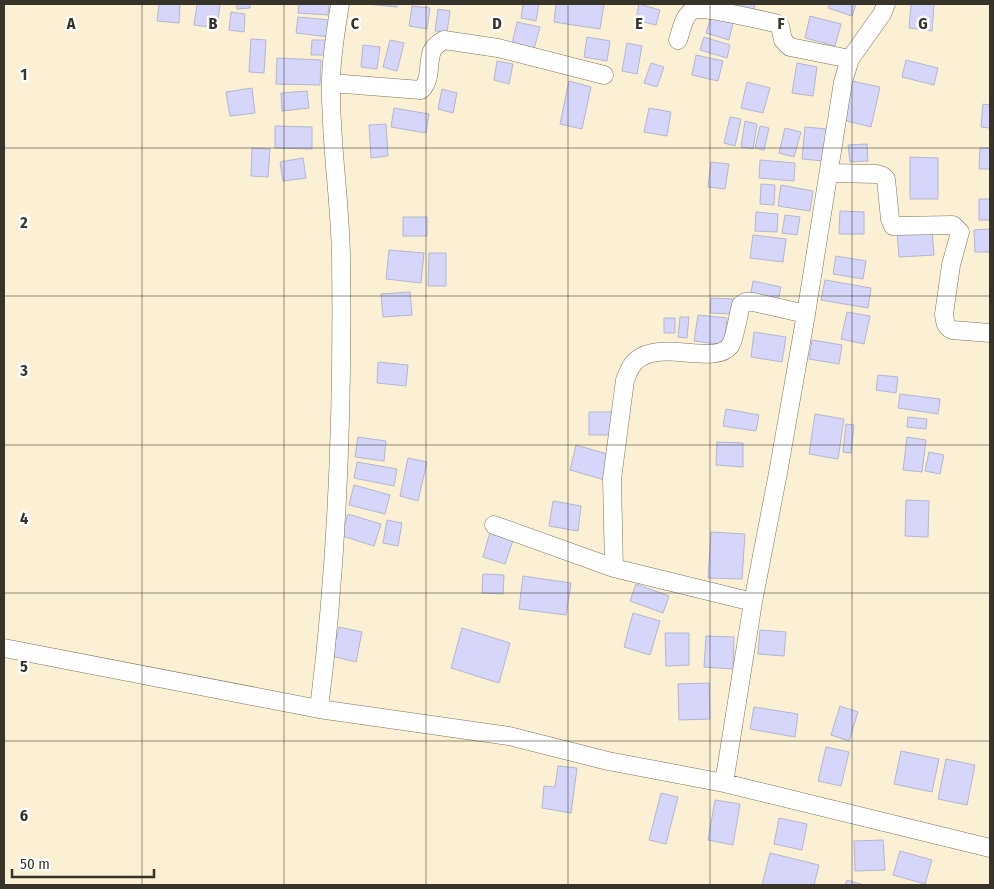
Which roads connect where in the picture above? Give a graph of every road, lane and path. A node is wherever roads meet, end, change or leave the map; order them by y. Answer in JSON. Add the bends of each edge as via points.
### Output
{"nodes":[{"id":1,"x":340,"y":4,"type":"edge"},
{"id":2,"x":886,"y":4,"type":"edge"},
{"id":3,"x":678,"y":40,"type":"dead end"},
{"id":4,"x":850,"y":59,"type":"junction"},
{"id":5,"x":604,"y":74,"type":"dead end"},
{"id":6,"x":331,"y":83,"type":"junction"},
{"id":7,"x":829,"y":173,"type":"junction"},
{"id":8,"x":806,"y":314,"type":"junction"},
{"id":9,"x":990,"y":333,"type":"edge"},
{"id":10,"x":494,"y":525,"type":"dead end"},
{"id":11,"x":614,"y":568,"type":"junction"},
{"id":12,"x":753,"y":602,"type":"junction"},
{"id":13,"x":4,"y":648,"type":"edge"},
{"id":14,"x":319,"y":709,"type":"junction"},
{"id":15,"x":724,"y":783,"type":"junction"},
{"id":16,"x":990,"y":848,"type":"edge"}],
"edges":[{"from":1,"to":6,"type":"street"},
{"from":2,"to":4,"type":"street"},
{"from":3,"to":4,"type":"street","via":[[689,14],[694,10],[708,10],[775,23],[780,26],[783,40],[790,47]]},
{"from":4,"to":7,"type":"street"},
{"from":5,"to":6,"type":"street","via":[[498,48],[444,40],[432,51],[426,85],[421,90]]},
{"from":6,"to":14,"type":"street","via":[[341,254],[339,416],[334,565]]},
{"from":7,"to":8,"type":"street"},
{"from":7,"to":9,"type":"street","via":[[877,174],[886,179],[893,226],[953,225],[958,228],[960,232],[951,265],[944,322],[952,330]]},
{"from":8,"to":11,"type":"street","via":[[745,302],[741,305],[731,344],[724,351],[710,354],[651,352],[636,360],[625,380],[612,479]]},
{"from":8,"to":12,"type":"street"},
{"from":10,"to":11,"type":"street"},
{"from":11,"to":12,"type":"street"},
{"from":12,"to":15,"type":"street"},
{"from":13,"to":14,"type":"street"},
{"from":14,"to":15,"type":"street","via":[[508,736],[608,761]]},
{"from":15,"to":16,"type":"street"}]}
